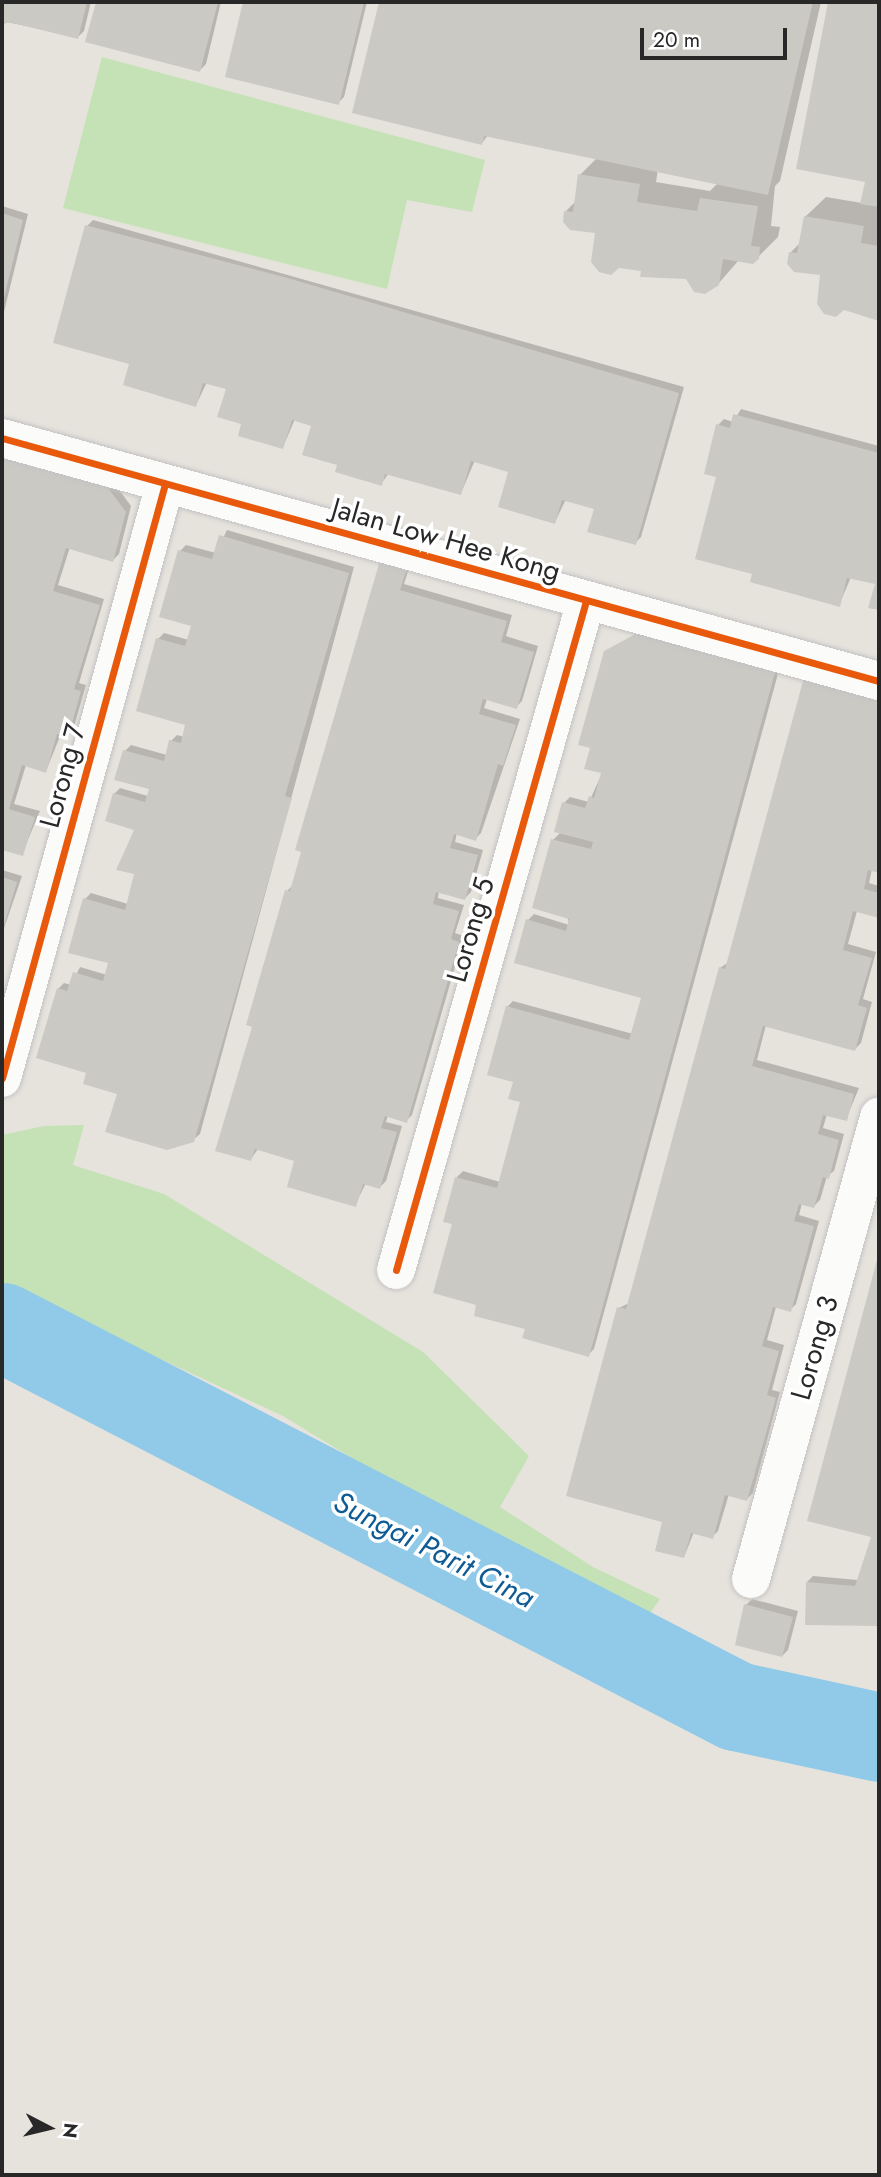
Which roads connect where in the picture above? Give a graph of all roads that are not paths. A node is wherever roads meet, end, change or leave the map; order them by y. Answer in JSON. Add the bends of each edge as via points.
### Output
{"nodes":[{"id":1,"x":2,"y":438,"type":"edge"},
{"id":2,"x":166,"y":484,"type":"junction"},
{"id":3,"x":586,"y":601,"type":"junction"},
{"id":4,"x":879,"y":681,"type":"edge"},
{"id":5,"x":2,"y":1078,"type":"edge"},
{"id":6,"x":879,"y":1116,"type":"edge"},
{"id":7,"x":396,"y":1269,"type":"dead end"},
{"id":8,"x":751,"y":1579,"type":"dead end"}],
"edges":[{"from":1,"to":2,"type":"street","name":"Jalan Low Hee Kong"},
{"from":2,"to":3,"type":"street","name":"Jalan Low Hee Kong"},
{"from":2,"to":5,"type":"street","name":"Lorong 7"},
{"from":3,"to":4,"type":"street","name":"Jalan Low Hee Kong"},
{"from":3,"to":7,"type":"street","name":"Lorong 5"},
{"from":6,"to":8,"type":"street","name":"Lorong 3"}]}
